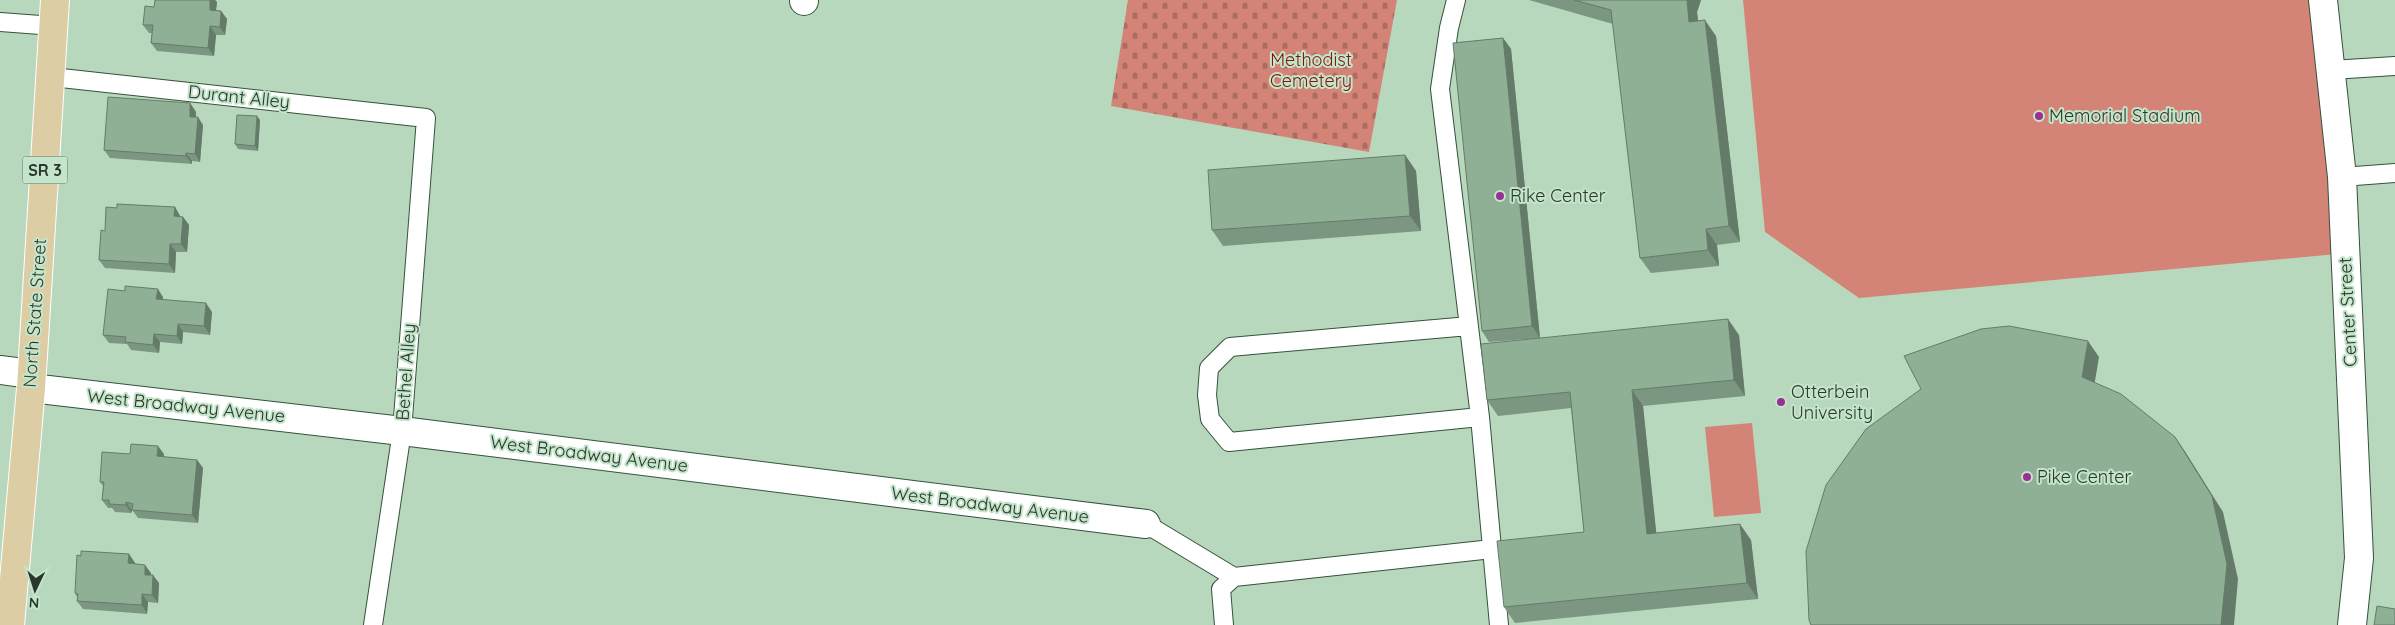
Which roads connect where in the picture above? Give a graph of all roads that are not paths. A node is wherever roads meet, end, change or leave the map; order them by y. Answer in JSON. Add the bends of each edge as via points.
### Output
{"nodes":[{"id":1,"x":1456,"y":0,"type":"edge"},
{"id":2,"x":2323,"y":0,"type":"edge"},
{"id":3,"x":55,"y":13,"type":"edge"},
{"id":4,"x":0,"y":22,"type":"edge"},
{"id":5,"x":2395,"y":66,"type":"edge"},
{"id":6,"x":2331,"y":70,"type":"junction"},
{"id":7,"x":52,"y":77,"type":"junction"},
{"id":8,"x":426,"y":118,"type":"joint"},
{"id":9,"x":2395,"y":173,"type":"edge"},
{"id":10,"x":2342,"y":177,"type":"junction"},
{"id":11,"x":1469,"y":326,"type":"junction"},
{"id":12,"x":0,"y":370,"type":"edge"},
{"id":13,"x":31,"y":381,"type":"junction"},
{"id":14,"x":1480,"y":417,"type":"junction"},
{"id":15,"x":402,"y":431,"type":"junction"},
{"id":16,"x":1146,"y":524,"type":"joint"},
{"id":17,"x":1492,"y":549,"type":"junction"},
{"id":18,"x":1234,"y":576,"type":"junction"},
{"id":19,"x":10,"y":625,"type":"edge"},
{"id":20,"x":373,"y":625,"type":"edge"},
{"id":21,"x":1224,"y":625,"type":"edge"},
{"id":22,"x":1499,"y":625,"type":"edge"},
{"id":23,"x":2352,"y":625,"type":"edge"}],
"edges":[{"from":1,"to":11,"type":"lane","via":[[1440,89]]},
{"from":2,"to":6,"type":"street","name":"Center Street"},
{"from":3,"to":4,"type":"lane"},
{"from":3,"to":7,"type":"main road","name":"North State Street","number":"SR 3"},
{"from":5,"to":6,"type":"lane"},
{"from":6,"to":10,"type":"street","name":"Center Street"},
{"from":7,"to":8,"type":"lane","name":"Durant Alley"},
{"from":7,"to":13,"type":"main road","name":"North State Street","number":"SR 3"},
{"from":8,"to":15,"type":"lane","name":"Bethel Alley"},
{"from":9,"to":10,"type":"lane"},
{"from":10,"to":23,"type":"street","name":"Center Street","via":[[2359,558]]},
{"from":11,"to":14,"type":"lane"},
{"from":11,"to":14,"type":"lane","via":[[1230,347],[1209,368],[1207,395],[1210,419],[1229,442]]},
{"from":12,"to":13,"type":"street","name":"West Broadway Avenue"},
{"from":13,"to":15,"type":"street","name":"West Broadway Avenue"},
{"from":13,"to":19,"type":"main road","name":"North State Street","number":"SR 3"},
{"from":14,"to":17,"type":"lane"},
{"from":15,"to":16,"type":"street","name":"West Broadway Avenue"},
{"from":15,"to":20,"type":"lane","name":"Bethel Alley"},
{"from":16,"to":18,"type":"lane"},
{"from":17,"to":18,"type":"lane"},
{"from":17,"to":22,"type":"lane"},
{"from":18,"to":21,"type":"lane","via":[[1221,588]]}]}
